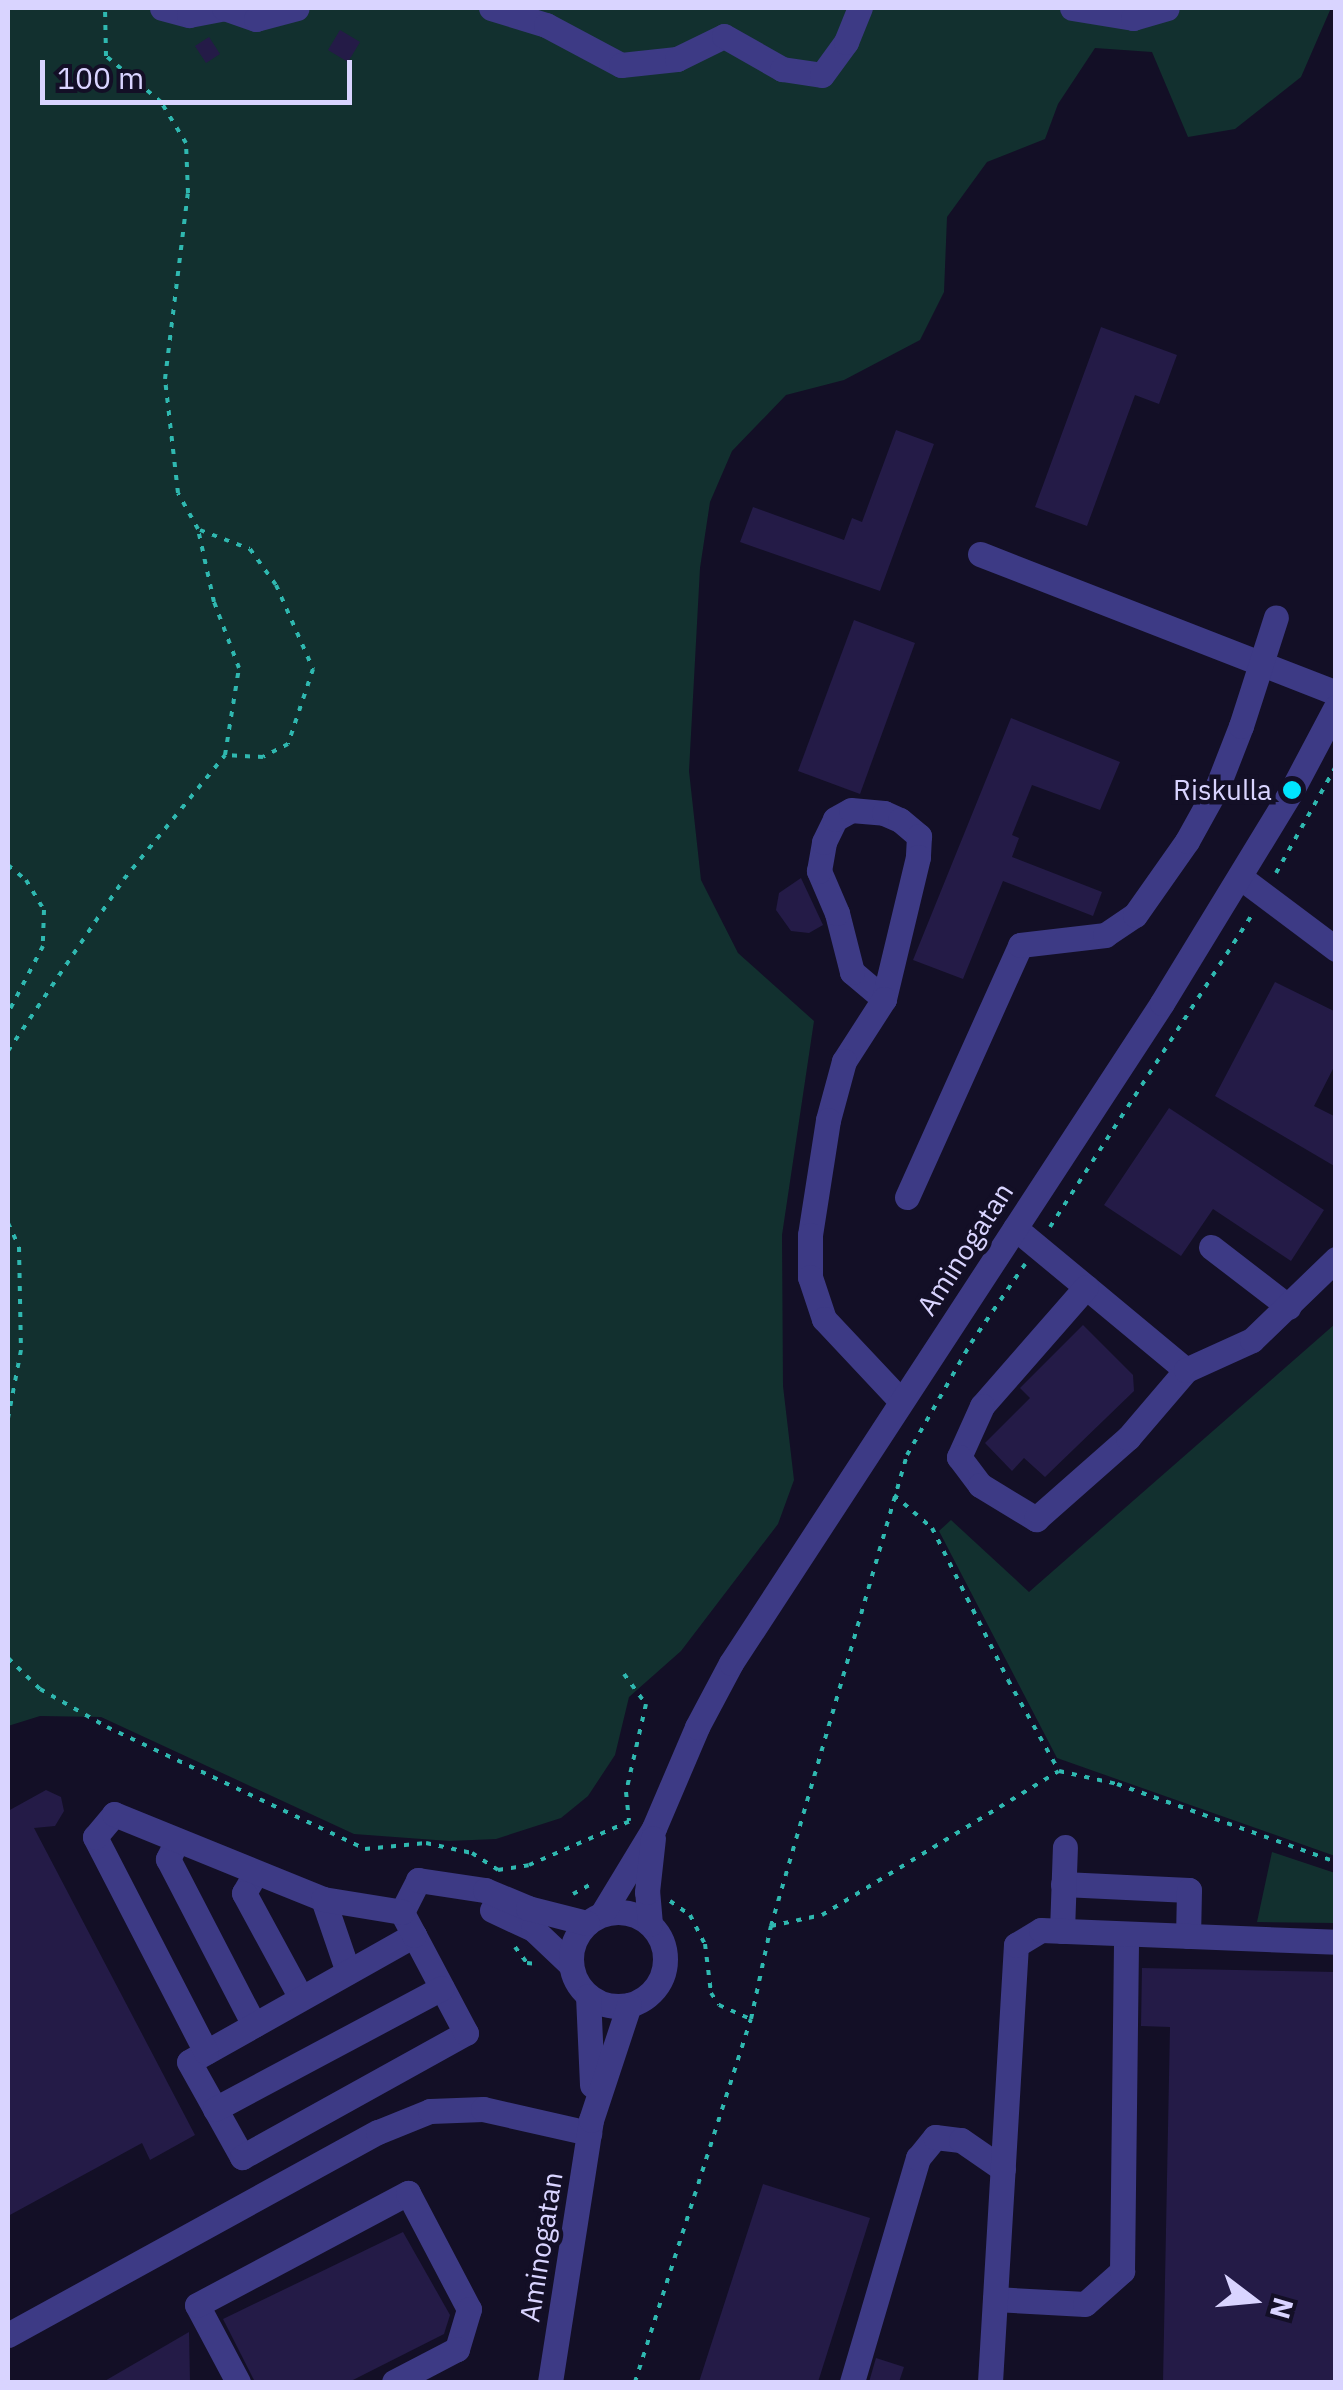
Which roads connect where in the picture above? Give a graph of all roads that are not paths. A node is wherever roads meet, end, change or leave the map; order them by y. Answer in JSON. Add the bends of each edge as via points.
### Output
{"nodes":[{"id":1,"x":162,"y":8,"type":"edge"},
{"id":2,"x":297,"y":8,"type":"edge"},
{"id":3,"x":491,"y":8,"type":"edge"},
{"id":4,"x":860,"y":8,"type":"edge"},
{"id":5,"x":1072,"y":8,"type":"edge"},
{"id":6,"x":1167,"y":8,"type":"edge"},
{"id":7,"x":980,"y":554,"type":"dead end"},
{"id":8,"x":1276,"y":617,"type":"dead end"},
{"id":9,"x":1260,"y":661,"type":"junction"},
{"id":10,"x":1336,"y":693,"type":"edge"},
{"id":11,"x":1336,"y":707,"type":"edge"},
{"id":12,"x":1240,"y":878,"type":"junction"},
{"id":13,"x":1336,"y":949,"type":"edge"},
{"id":14,"x":884,"y":999,"type":"junction"},
{"id":15,"x":906,"y":1197,"type":"dead end"},
{"id":16,"x":1015,"y":1228,"type":"junction"},
{"id":17,"x":1212,"y":1247,"type":"dead end"},
{"id":18,"x":1336,"y":1259,"type":"edge"},
{"id":19,"x":1086,"y":1287,"type":"junction"},
{"id":20,"x":1289,"y":1307,"type":"junction"},
{"id":21,"x":1186,"y":1370,"type":"junction"},
{"id":22,"x":901,"y":1402,"type":"junction"},
{"id":23,"x":641,"y":1824,"type":"junction"},
{"id":24,"x":176,"y":1842,"type":"junction"},
{"id":25,"x":1065,"y":1848,"type":"dead end"},
{"id":26,"x":255,"y":1874,"type":"junction"},
{"id":27,"x":1063,"y":1884,"type":"junction"},
{"id":28,"x":453,"y":1887,"type":"junction"},
{"id":29,"x":323,"y":1899,"type":"junction"},
{"id":30,"x":594,"y":1918,"type":"junction"},
{"id":31,"x":408,"y":1923,"type":"junction"},
{"id":32,"x":650,"y":1924,"type":"junction"},
{"id":33,"x":1062,"y":1931,"type":"junction"},
{"id":34,"x":1126,"y":1934,"type":"junction"},
{"id":35,"x":1188,"y":1936,"type":"junction"},
{"id":36,"x":1336,"y":1942,"type":"edge"},
{"id":37,"x":571,"y":1964,"type":"junction"},
{"id":38,"x":348,"y":1972,"type":"junction"},
{"id":39,"x":442,"y":1988,"type":"junction"},
{"id":40,"x":588,"y":1996,"type":"junction"},
{"id":41,"x":301,"y":1998,"type":"junction"},
{"id":42,"x":629,"y":2005,"type":"junction"},
{"id":43,"x":254,"y":2024,"type":"junction"},
{"id":44,"x":206,"y":2052,"type":"junction"},
{"id":45,"x":216,"y":2109,"type":"junction"},
{"id":46,"x":590,"y":2126,"type":"junction"},
{"id":47,"x":1002,"y":2170,"type":"junction"},
{"id":48,"x":995,"y":2299,"type":"junction"},
{"id":49,"x":8,"y":2335,"type":"edge"},
{"id":50,"x":238,"y":2382,"type":"edge"},
{"id":51,"x":394,"y":2382,"type":"edge"},
{"id":52,"x":550,"y":2382,"type":"edge"},
{"id":53,"x":852,"y":2382,"type":"edge"},
{"id":54,"x":990,"y":2382,"type":"edge"}],
"edges":[{"from":1,"to":2,"type":"street","via":[[190,15],[224,8],[256,19]]},
{"from":3,"to":4,"type":"street","via":[[546,25],[620,64],[678,59],[724,36],[782,69],[822,75]]},
{"from":5,"to":6,"type":"street","via":[[1133,18]]},
{"from":7,"to":9,"type":"street"},
{"from":8,"to":9,"type":"street"},
{"from":9,"to":10,"type":"street"},
{"from":9,"to":15,"type":"street","via":[[1218,785],[1135,915],[1104,935],[1020,944]]},
{"from":11,"to":12,"type":"street","name":"Aminogatan"},
{"from":12,"to":13,"type":"street"},
{"from":12,"to":16,"type":"street","name":"Aminogatan"},
{"from":14,"to":14,"type":"street","via":[[919,836],[884,812],[851,810],[836,819],[819,870],[852,972]]},
{"from":14,"to":22,"type":"street","via":[[840,1076],[810,1236],[810,1277],[824,1319]]},
{"from":16,"to":19,"type":"street"},
{"from":16,"to":22,"type":"street","name":"Aminogatan"},
{"from":17,"to":20,"type":"street"},
{"from":18,"to":20,"type":"street"},
{"from":19,"to":21,"type":"street"},
{"from":19,"to":21,"type":"street","via":[[982,1406],[964,1438],[962,1466],[980,1485],[1036,1519],[1128,1438]]},
{"from":20,"to":21,"type":"street","via":[[1252,1340]]},
{"from":22,"to":23,"type":"street","name":"Aminogatan","via":[[732,1663]]},
{"from":23,"to":30,"type":"street","name":"Aminogatan"},
{"from":23,"to":32,"type":"street","name":"Aminogatan"},
{"from":24,"to":26,"type":"street"},
{"from":24,"to":43,"type":"street","via":[[168,1859]]},
{"from":24,"to":44,"type":"street","via":[[114,1814],[95,1837]]},
{"from":25,"to":27,"type":"street"},
{"from":26,"to":29,"type":"street"},
{"from":26,"to":41,"type":"street","via":[[244,1893]]},
{"from":27,"to":33,"type":"street"},
{"from":27,"to":35,"type":"street","via":[[1188,1890]]},
{"from":28,"to":30,"type":"street"},
{"from":28,"to":31,"type":"street","via":[[418,1880]]},
{"from":28,"to":37,"type":"street","via":[[533,1929]]},
{"from":29,"to":31,"type":"street"},
{"from":29,"to":38,"type":"street"},
{"from":30,"to":32,"type":"street","via":[[622,1911]]},
{"from":30,"to":37,"type":"street","name":"Aminogatan","via":[[576,1937]]},
{"from":31,"to":38,"type":"street"},
{"from":31,"to":39,"type":"street"},
{"from":32,"to":42,"type":"street","name":"Aminogatan","via":[[666,1954],[662,1976],[650,1994]]},
{"from":33,"to":34,"type":"street"},
{"from":33,"to":47,"type":"street","via":[[1041,1930],[1016,1945]]},
{"from":34,"to":35,"type":"street"},
{"from":34,"to":48,"type":"street","via":[[1122,2271],[1085,2304]]},
{"from":35,"to":36,"type":"street"},
{"from":37,"to":40,"type":"street","name":"Aminogatan"},
{"from":38,"to":41,"type":"street"},
{"from":39,"to":45,"type":"street"},
{"from":39,"to":45,"type":"street","via":[[466,2033],[242,2157]]},
{"from":40,"to":42,"type":"street"},
{"from":40,"to":46,"type":"street","name":"Aminogatan"},
{"from":41,"to":43,"type":"street"},
{"from":42,"to":46,"type":"street","name":"Aminogatan"},
{"from":43,"to":44,"type":"street"},
{"from":44,"to":45,"type":"street","via":[[189,2062]]},
{"from":46,"to":49,"type":"street","via":[[484,2109],[430,2112],[378,2132]]},
{"from":46,"to":52,"type":"street","name":"Aminogatan"},
{"from":47,"to":48,"type":"street"},
{"from":47,"to":53,"type":"street","via":[[961,2140],[936,2137],[918,2158]]},
{"from":48,"to":54,"type":"street"},
{"from":50,"to":51,"type":"street","via":[[197,2305],[408,2194],[469,2309],[458,2348]]}]}
